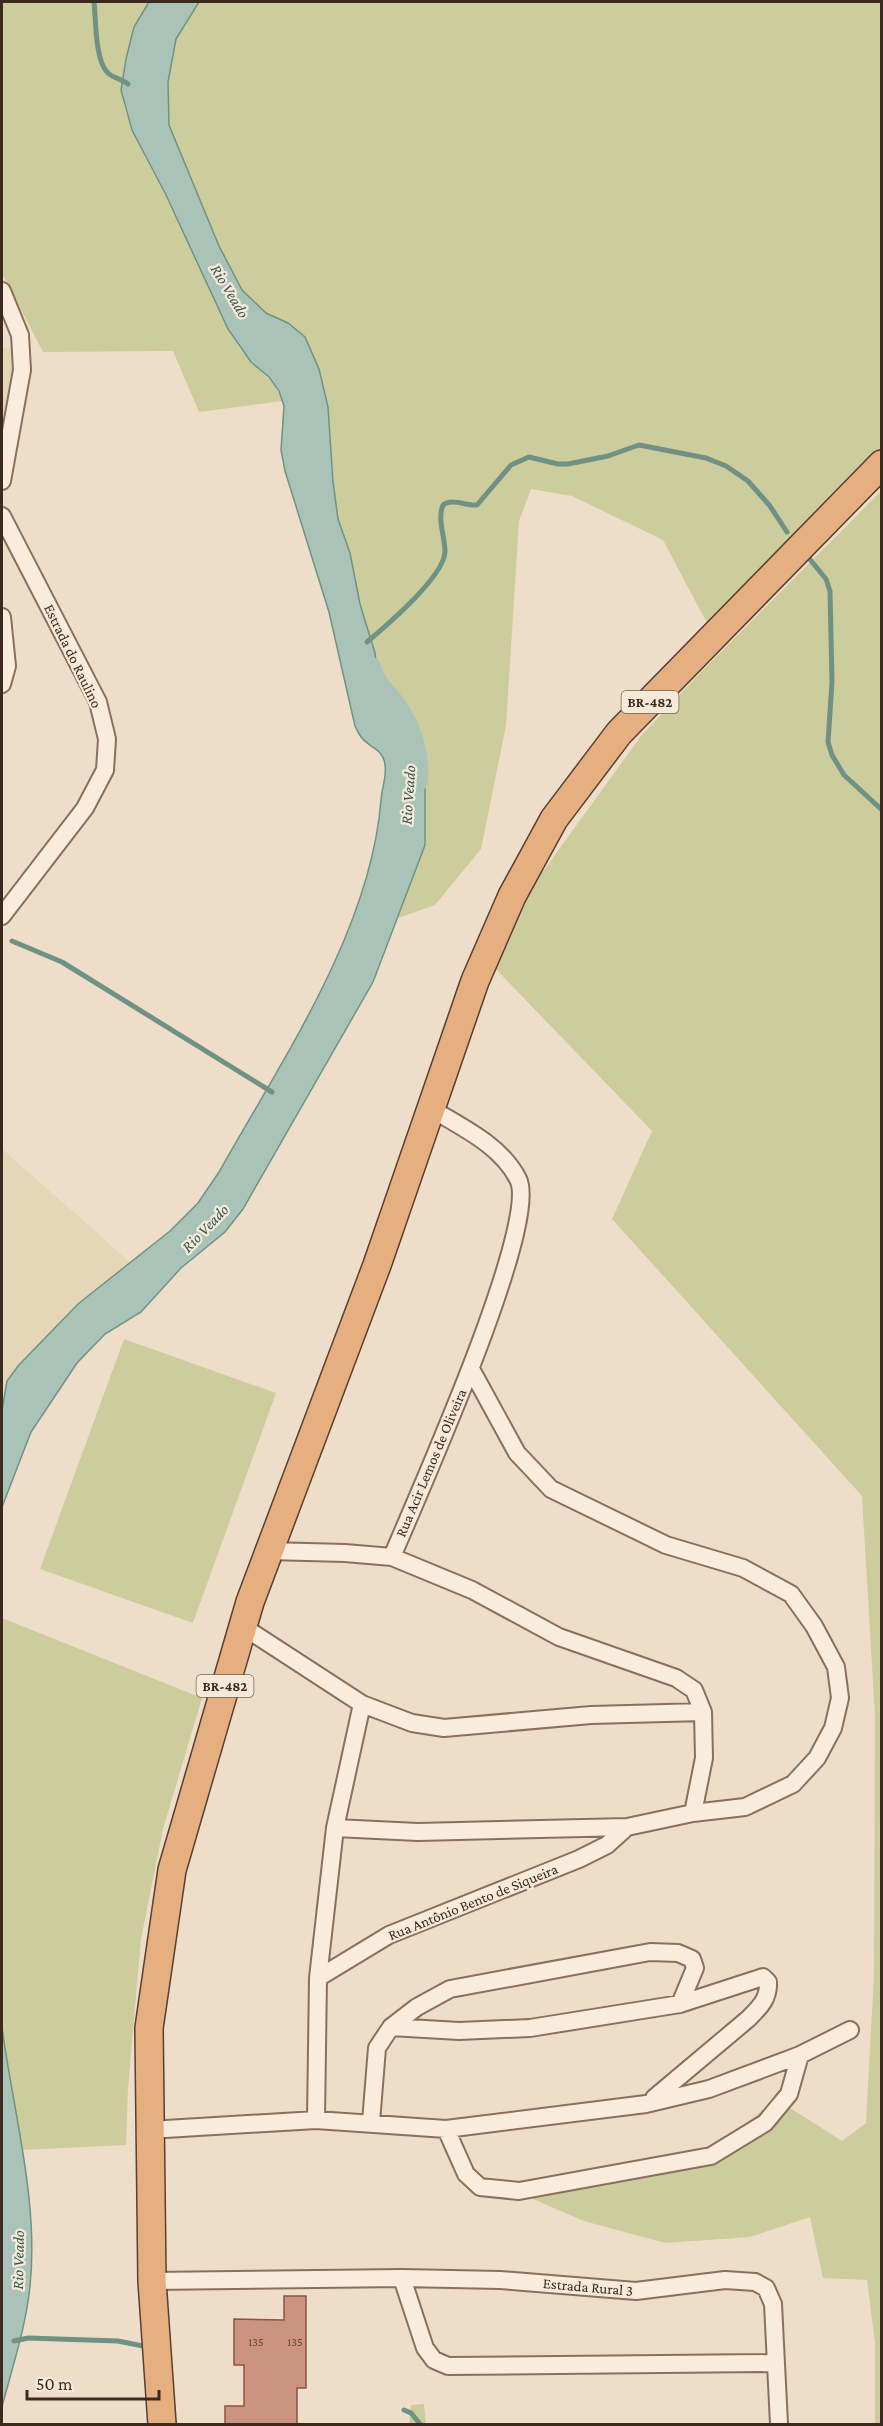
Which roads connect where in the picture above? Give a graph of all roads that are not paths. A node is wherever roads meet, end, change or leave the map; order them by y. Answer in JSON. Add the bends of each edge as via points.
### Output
{"nodes":[{"id":1,"x":2,"y":291,"type":"edge"},
{"id":2,"x":882,"y":464,"type":"edge"},
{"id":3,"x":2,"y":481,"type":"edge"},
{"id":4,"x":2,"y":516,"type":"edge"},
{"id":5,"x":2,"y":617,"type":"edge"},
{"id":6,"x":2,"y":684,"type":"edge"},
{"id":7,"x":2,"y":916,"type":"edge"},
{"id":8,"x":430,"y":1108,"type":"junction"},
{"id":9,"x":471,"y":1369,"type":"junction"},
{"id":10,"x":268,"y":1551,"type":"junction"},
{"id":11,"x":392,"y":1557,"type":"junction"},
{"id":12,"x":242,"y":1626,"type":"junction"},
{"id":13,"x":362,"y":1704,"type":"junction"},
{"id":14,"x":703,"y":1712,"type":"junction"},
{"id":15,"x":693,"y":1813,"type":"junction"},
{"id":16,"x":627,"y":1827,"type":"junction"},
{"id":17,"x":335,"y":1828,"type":"junction"},
{"id":18,"x":318,"y":1978,"type":"junction"},
{"id":19,"x":680,"y":2004,"type":"junction"},
{"id":20,"x":391,"y":2026,"type":"junction"},
{"id":21,"x":850,"y":2030,"type":"dead end"},
{"id":22,"x":800,"y":2055,"type":"junction"},
{"id":23,"x":646,"y":2104,"type":"junction"},
{"id":24,"x":316,"y":2120,"type":"junction"},
{"id":25,"x":371,"y":2122,"type":"junction"},
{"id":26,"x":446,"y":2129,"type":"junction"},
{"id":27,"x":149,"y":2130,"type":"junction"},
{"id":28,"x":402,"y":2278,"type":"junction"},
{"id":29,"x":152,"y":2281,"type":"junction"},
{"id":30,"x":776,"y":2363,"type":"junction"},
{"id":31,"x":162,"y":2424,"type":"edge"},
{"id":32,"x":779,"y":2424,"type":"edge"}],
"edges":[{"from":1,"to":3,"type":"street","via":[[20,335],[22,370]]},
{"from":2,"to":8,"type":"highway","number":"BR-482","via":[[619,733],[554,819],[512,896],[475,981]]},
{"from":4,"to":7,"type":"street","name":"Estrada do Raulino","via":[[98,702],[107,739],[105,770],[85,808]]},
{"from":5,"to":6,"type":"street","via":[[7,666]]},
{"from":8,"to":9,"type":"street","name":"Rua Acir Lemos de Oliveira","via":[[486,1142],[520,1181],[515,1240]]},
{"from":8,"to":10,"type":"highway","number":"BR-482","via":[[377,1265]]},
{"from":9,"to":11,"type":"street","name":"Rua Acir Lemos de Oliveira"},
{"from":9,"to":15,"type":"street","name":"Rua Acir Lemos de Oliveira","via":[[517,1453],[551,1489],[666,1545],[743,1568],[790,1594],[814,1626],[836,1667],[840,1698],[833,1728],[817,1758],[793,1784],[745,1807]]},
{"from":10,"to":11,"type":"street"},
{"from":10,"to":12,"type":"highway","number":"BR-482"},
{"from":11,"to":14,"type":"street","via":[[472,1590],[559,1637],[676,1678],[694,1690]]},
{"from":12,"to":13,"type":"street"},
{"from":12,"to":27,"type":"highway","number":"BR-482","via":[[172,1870],[148,2028]]},
{"from":13,"to":14,"type":"street","via":[[412,1724],[444,1728],[591,1715]]},
{"from":13,"to":17,"type":"street"},
{"from":14,"to":15,"type":"street","via":[[704,1758]]},
{"from":15,"to":16,"type":"street","name":"Rua Antônio Bento de Siqueira"},
{"from":16,"to":17,"type":"street","name":"Rua Antônio Bento de Siqueira","via":[[418,1832]]},
{"from":16,"to":18,"type":"street","name":"Rua Antônio Bento de Siqueira","via":[[607,1845],[579,1859],[389,1935]]},
{"from":17,"to":18,"type":"street"},
{"from":18,"to":24,"type":"street"},
{"from":19,"to":20,"type":"street","via":[[530,2028],[459,2031]]},
{"from":19,"to":20,"type":"street","via":[[695,1968],[692,1959],[678,1953],[650,1952],[450,1989]]},
{"from":19,"to":23,"type":"street","via":[[763,1977],[768,1982],[769,1993],[761,2006]]},
{"from":20,"to":25,"type":"street","via":[[376,2048]]},
{"from":21,"to":22,"type":"street"},
{"from":22,"to":23,"type":"street","via":[[709,2089]]},
{"from":22,"to":26,"type":"street","via":[[789,2094],[765,2123],[711,2156],[519,2191],[480,2187],[466,2174]]},
{"from":23,"to":26,"type":"street"},
{"from":24,"to":25,"type":"street"},
{"from":24,"to":27,"type":"street"},
{"from":25,"to":26,"type":"street"},
{"from":27,"to":29,"type":"highway","number":"BR-482"},
{"from":28,"to":29,"type":"street","name":"Estrada Rural 3"},
{"from":28,"to":30,"type":"street","via":[[424,2348],[448,2366]]},
{"from":28,"to":30,"type":"street","name":"Estrada Rural 3","via":[[500,2280],[636,2291],[725,2280],[755,2282],[766,2288],[773,2304]]},
{"from":29,"to":31,"type":"highway","number":"BR-482"},
{"from":30,"to":32,"type":"street","name":"Estrada Rural 3"}]}
